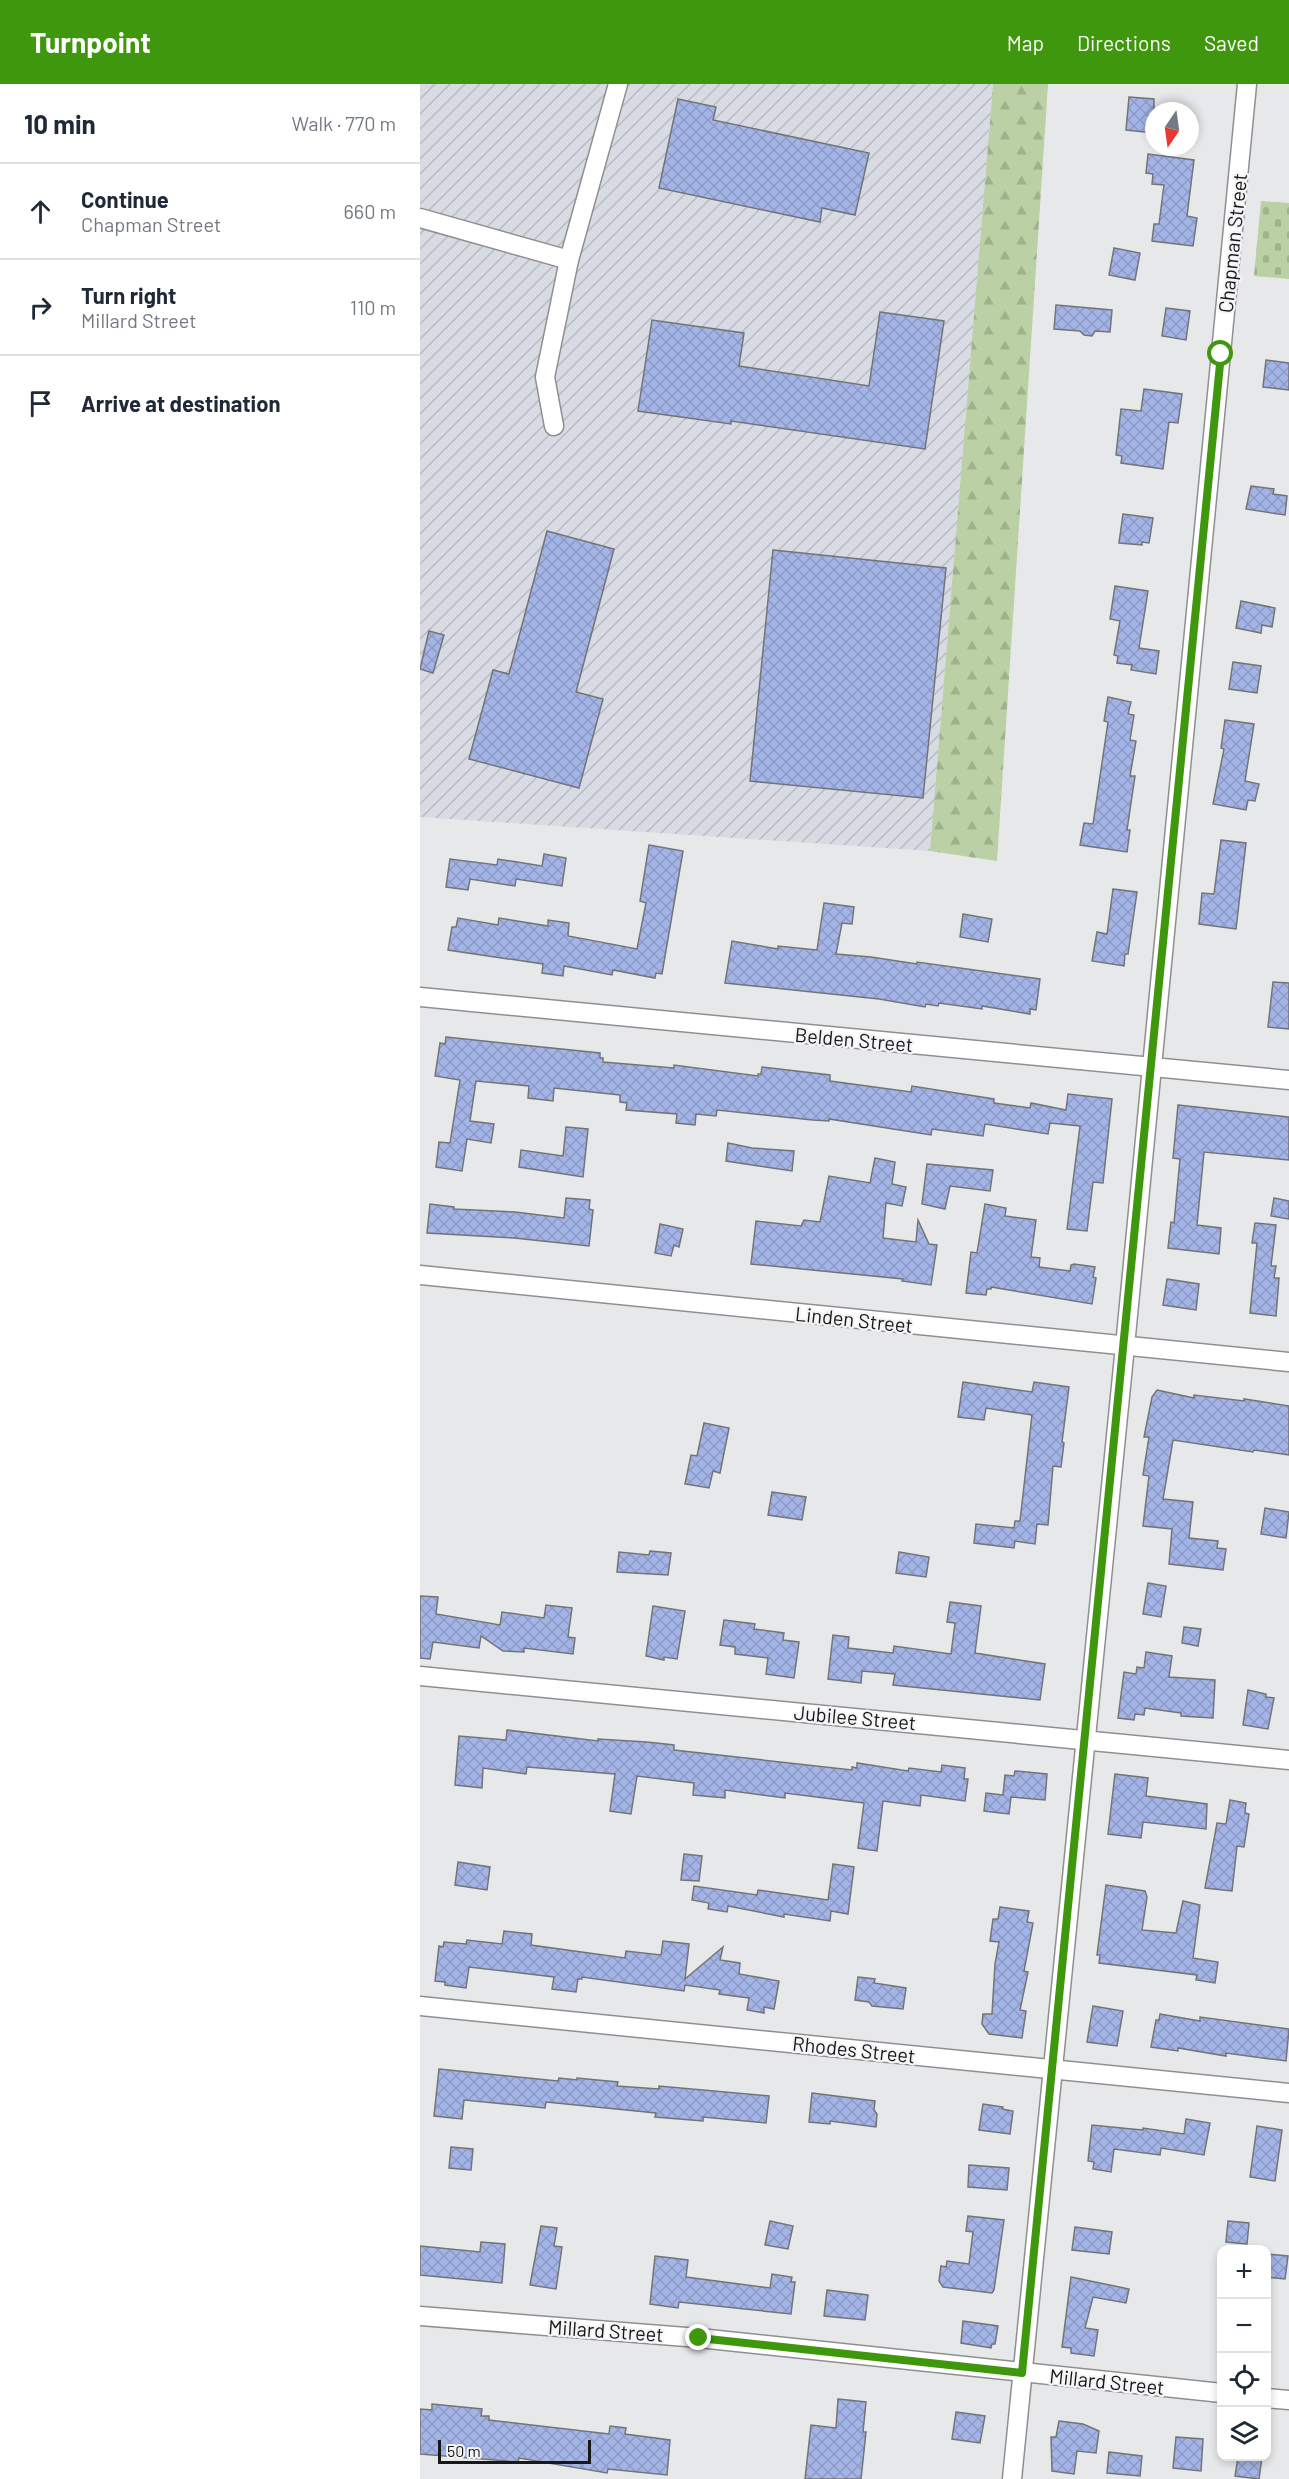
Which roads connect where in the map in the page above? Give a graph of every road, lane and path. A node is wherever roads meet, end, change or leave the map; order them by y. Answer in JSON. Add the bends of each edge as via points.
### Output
{"nodes":[{"id":1,"x":618,"y":84,"type":"edge"},
{"id":2,"x":1247,"y":84,"type":"edge"},
{"id":3,"x":420,"y":218,"type":"edge"},
{"id":4,"x":569,"y":260,"type":"junction"},
{"id":5,"x":554,"y":426,"type":"dead end"},
{"id":6,"x":420,"y":997,"type":"edge"},
{"id":7,"x":1151,"y":1067,"type":"junction"},
{"id":8,"x":1289,"y":1080,"type":"edge"},
{"id":9,"x":420,"y":1275,"type":"edge"},
{"id":10,"x":1125,"y":1346,"type":"junction"},
{"id":11,"x":1289,"y":1362,"type":"edge"},
{"id":12,"x":420,"y":1676,"type":"edge"},
{"id":13,"x":1086,"y":1739,"type":"junction"},
{"id":14,"x":1289,"y":1760,"type":"edge"},
{"id":15,"x":420,"y":2006,"type":"edge"},
{"id":16,"x":1051,"y":2069,"type":"junction"},
{"id":17,"x":1289,"y":2093,"type":"edge"},
{"id":18,"x":420,"y":2316,"type":"edge"},
{"id":19,"x":1022,"y":2373,"type":"junction"},
{"id":20,"x":1217,"y":2393,"type":"edge"},
{"id":21,"x":1271,"y":2398,"type":"edge"},
{"id":22,"x":1289,"y":2400,"type":"edge"},
{"id":23,"x":1012,"y":2479,"type":"edge"}],
"edges":[{"from":1,"to":4,"type":"street"},
{"from":2,"to":7,"type":"street","name":"Chapman Street"},
{"from":3,"to":4,"type":"street"},
{"from":4,"to":5,"type":"street","via":[[545,377]]},
{"from":6,"to":7,"type":"street","name":"Belden Street"},
{"from":7,"to":8,"type":"street","name":"Belden Street"},
{"from":7,"to":10,"type":"street","name":"Chapman Street"},
{"from":9,"to":10,"type":"street","name":"Linden Street"},
{"from":10,"to":11,"type":"street","name":"Linden Street"},
{"from":10,"to":13,"type":"street","name":"Chapman Street"},
{"from":12,"to":13,"type":"street","name":"Jubilee Street"},
{"from":13,"to":14,"type":"street","name":"Jubilee Street"},
{"from":13,"to":16,"type":"street","name":"Chapman Street"},
{"from":15,"to":16,"type":"street","name":"Rhodes Street"},
{"from":16,"to":17,"type":"street","name":"Rhodes Street"},
{"from":16,"to":19,"type":"street","name":"Chapman Street"},
{"from":18,"to":19,"type":"street","name":"Millard Street","via":[[699,2338]]},
{"from":19,"to":20,"type":"street","name":"Millard Street"},
{"from":19,"to":23,"type":"street","name":"Chapman Street"},
{"from":21,"to":22,"type":"street"}]}
